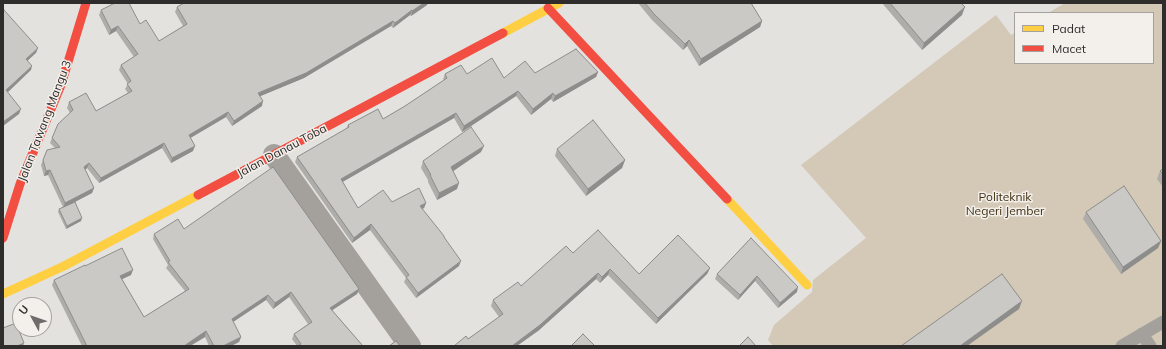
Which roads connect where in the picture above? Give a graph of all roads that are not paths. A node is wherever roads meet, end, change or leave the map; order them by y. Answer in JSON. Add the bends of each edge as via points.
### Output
{"nodes":[{"id":1,"x":86,"y":3,"type":"edge"},
{"id":2,"x":559,"y":3,"type":"edge"},
{"id":3,"x":548,"y":8,"type":"junction"},
{"id":4,"x":274,"y":155,"type":"junction"},
{"id":5,"x":3,"y":238,"type":"edge"},
{"id":6,"x":807,"y":285,"type":"dead end"},
{"id":7,"x":3,"y":294,"type":"edge"},
{"id":8,"x":1163,"y":322,"type":"edge"},
{"id":9,"x":1142,"y":334,"type":"junction"},
{"id":10,"x":410,"y":346,"type":"edge"},
{"id":11,"x":1122,"y":346,"type":"edge"},
{"id":12,"x":1150,"y":346,"type":"edge"}],
"edges":[{"from":1,"to":5,"type":"main road","name":"Jalan Tawang Mangu 3","via":[[61,85],[20,184]]},
{"from":2,"to":3,"type":"main road","name":"Jalan Danau Toba"},
{"from":3,"to":4,"type":"main road","name":"Jalan Danau Toba"},
{"from":3,"to":6,"type":"main road"},
{"from":4,"to":7,"type":"main road","name":"Jalan Danau Toba","via":[[64,266]]},
{"from":4,"to":10,"type":"street"},
{"from":8,"to":9,"type":"lane"},
{"from":9,"to":11,"type":"lane"},
{"from":9,"to":12,"type":"lane"}]}
